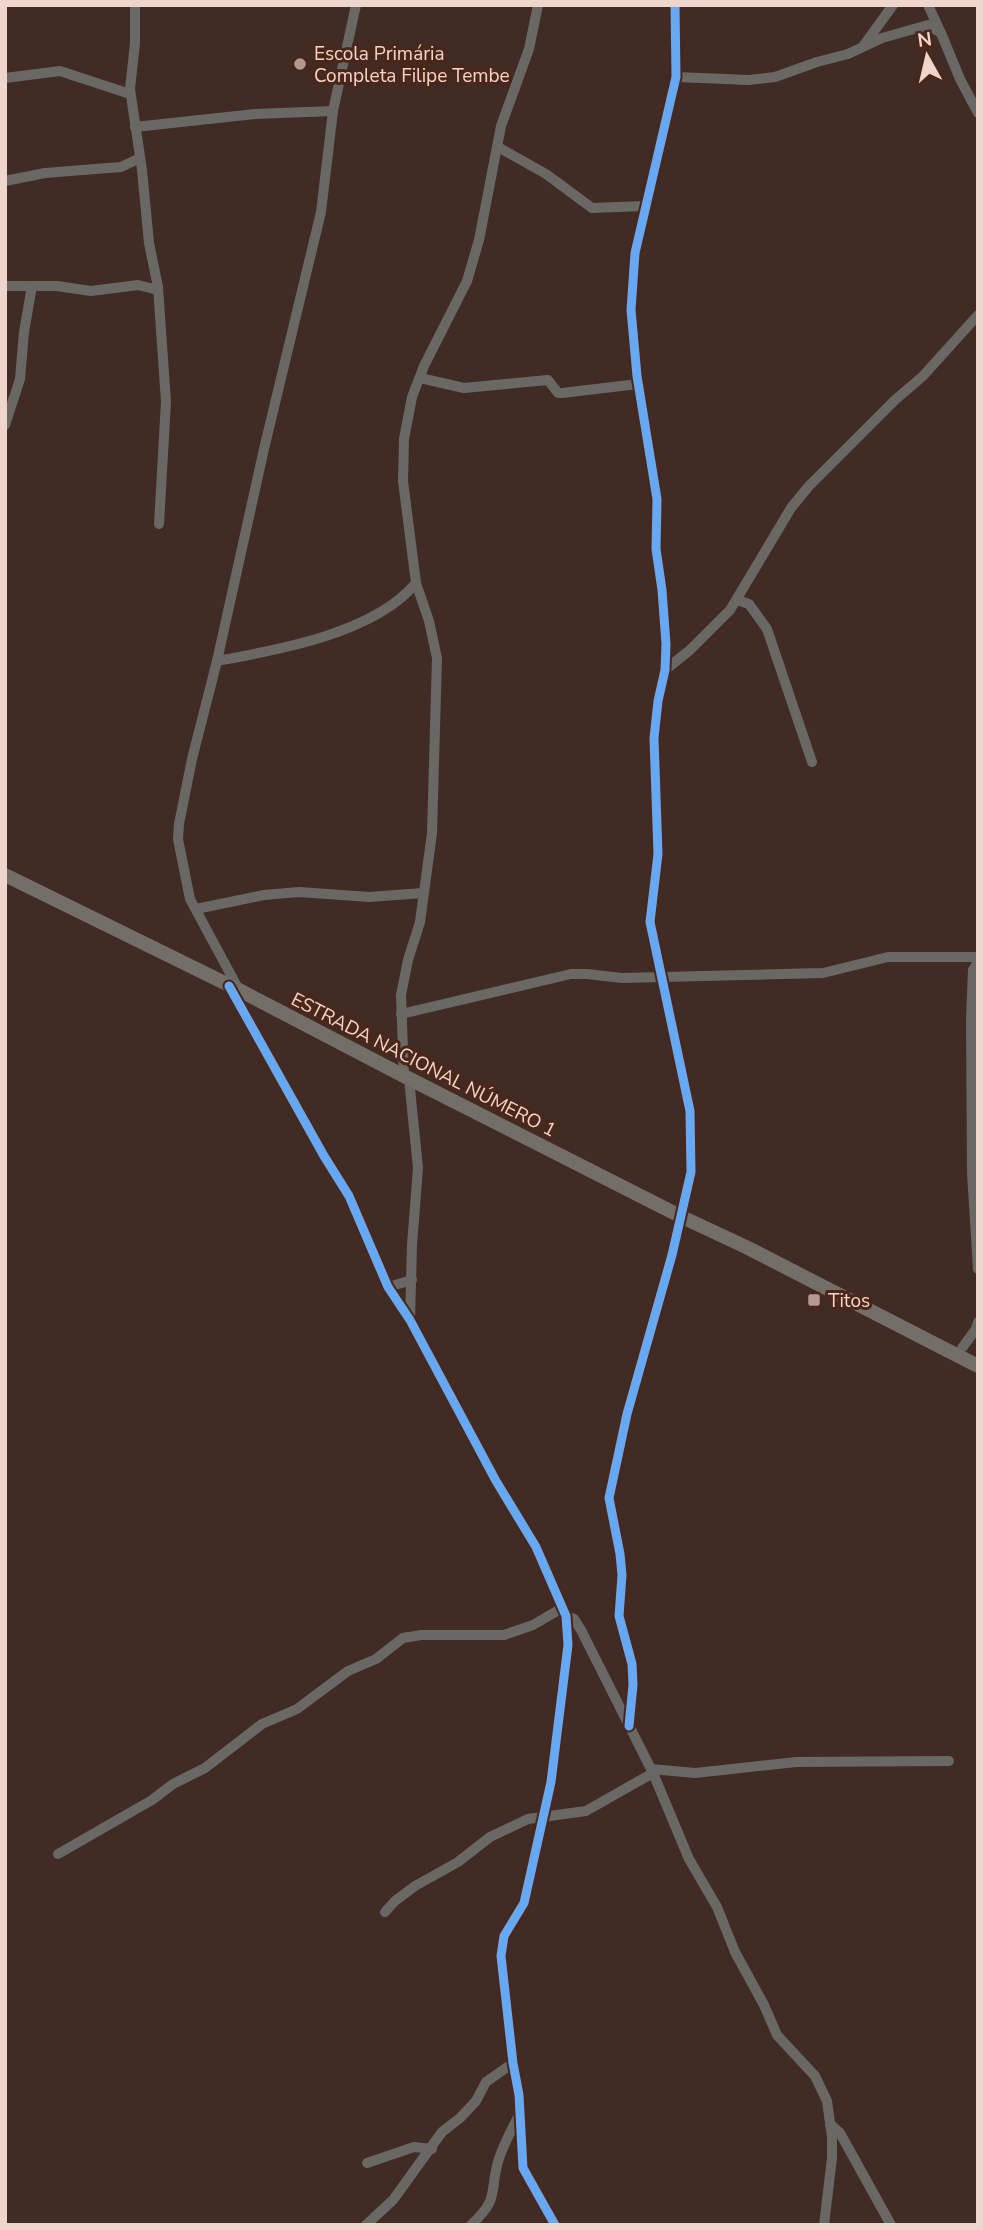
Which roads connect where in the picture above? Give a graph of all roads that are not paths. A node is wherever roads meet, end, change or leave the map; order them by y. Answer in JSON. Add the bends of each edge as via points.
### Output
{"nodes":[{"id":1,"x":135,"y":5,"type":"edge"},
{"id":2,"x":356,"y":5,"type":"edge"},
{"id":3,"x":538,"y":5,"type":"edge"},
{"id":4,"x":675,"y":5,"type":"edge"},
{"id":5,"x":892,"y":5,"type":"edge"},
{"id":6,"x":928,"y":5,"type":"edge"},
{"id":7,"x":941,"y":33,"type":"junction"},
{"id":8,"x":863,"y":46,"type":"junction"},
{"id":9,"x":676,"y":77,"type":"junction"},
{"id":10,"x":5,"y":78,"type":"edge"},
{"id":11,"x":130,"y":89,"type":"junction"},
{"id":12,"x":333,"y":111,"type":"junction"},
{"id":13,"x":978,"y":113,"type":"edge"},
{"id":14,"x":135,"y":127,"type":"junction"},
{"id":15,"x":498,"y":147,"type":"junction"},
{"id":16,"x":140,"y":158,"type":"junction"},
{"id":17,"x":5,"y":181,"type":"edge"},
{"id":18,"x":645,"y":206,"type":"junction"},
{"id":19,"x":153,"y":265,"type":"junction"},
{"id":20,"x":138,"y":285,"type":"junction"},
{"id":21,"x":5,"y":286,"type":"edge"},
{"id":22,"x":32,"y":286,"type":"junction"},
{"id":23,"x":158,"y":290,"type":"junction"},
{"id":24,"x":978,"y":315,"type":"edge"},
{"id":25,"x":420,"y":378,"type":"junction"},
{"id":26,"x":638,"y":384,"type":"junction"},
{"id":27,"x":5,"y":425,"type":"edge"},
{"id":28,"x":159,"y":524,"type":"dead end"},
{"id":29,"x":416,"y":583,"type":"junction"},
{"id":30,"x":737,"y":600,"type":"junction"},
{"id":31,"x":217,"y":662,"type":"junction"},
{"id":32,"x":665,"y":670,"type":"junction"},
{"id":33,"x":811,"y":762,"type":"dead end"},
{"id":34,"x":5,"y":875,"type":"edge"},
{"id":35,"x":423,"y":893,"type":"junction"},
{"id":36,"x":196,"y":909,"type":"junction"},
{"id":37,"x":978,"y":959,"type":"edge"},
{"id":38,"x":661,"y":976,"type":"junction"},
{"id":39,"x":234,"y":988,"type":"junction"},
{"id":40,"x":401,"y":1014,"type":"junction"},
{"id":41,"x":407,"y":1078,"type":"junction"},
{"id":42,"x":682,"y":1217,"type":"junction"},
{"id":43,"x":978,"y":1269,"type":"edge"},
{"id":44,"x":412,"y":1280,"type":"junction"},
{"id":45,"x":388,"y":1287,"type":"junction"},
{"id":46,"x":410,"y":1320,"type":"junction"},
{"id":47,"x":978,"y":1322,"type":"edge"},
{"id":48,"x":962,"y":1348,"type":"dead end"},
{"id":49,"x":978,"y":1366,"type":"edge"},
{"id":50,"x":564,"y":1612,"type":"junction"},
{"id":51,"x":629,"y":1726,"type":"junction"},
{"id":52,"x":949,"y":1761,"type":"dead end"},
{"id":53,"x":652,"y":1771,"type":"junction"},
{"id":54,"x":542,"y":1817,"type":"junction"},
{"id":55,"x":58,"y":1854,"type":"dead end"},
{"id":56,"x":385,"y":1912,"type":"dead end"},
{"id":57,"x":513,"y":2063,"type":"junction"},
{"id":58,"x":519,"y":2113,"type":"junction"},
{"id":59,"x":830,"y":2123,"type":"junction"},
{"id":60,"x":432,"y":2149,"type":"junction"},
{"id":61,"x":368,"y":2163,"type":"dead end"},
{"id":62,"x":366,"y":2225,"type":"edge"},
{"id":63,"x":471,"y":2225,"type":"edge"},
{"id":64,"x":555,"y":2225,"type":"edge"},
{"id":65,"x":824,"y":2225,"type":"edge"},
{"id":66,"x":891,"y":2225,"type":"edge"}],
"edges":[{"from":1,"to":11,"type":"street"},
{"from":2,"to":12,"type":"street"},
{"from":3,"to":15,"type":"street"},
{"from":4,"to":9,"type":"street"},
{"from":5,"to":8,"type":"street"},
{"from":6,"to":7,"type":"street"},
{"from":7,"to":8,"type":"street","via":[[921,26]]},
{"from":7,"to":13,"type":"street"},
{"from":8,"to":9,"type":"street","via":[[775,77]]},
{"from":9,"to":18,"type":"street"},
{"from":10,"to":11,"type":"street","via":[[60,71]]},
{"from":11,"to":14,"type":"street"},
{"from":12,"to":14,"type":"street"},
{"from":12,"to":31,"type":"street","via":[[321,212]]},
{"from":14,"to":16,"type":"street"},
{"from":15,"to":18,"type":"street","via":[[592,208]]},
{"from":15,"to":25,"type":"street","via":[[467,281]]},
{"from":16,"to":17,"type":"street","via":[[121,167]]},
{"from":16,"to":19,"type":"street"},
{"from":18,"to":26,"type":"street","via":[[631,284]]},
{"from":19,"to":20,"type":"street"},
{"from":19,"to":23,"type":"street"},
{"from":20,"to":22,"type":"street","via":[[91,291]]},
{"from":20,"to":23,"type":"street"},
{"from":21,"to":22,"type":"street"},
{"from":22,"to":27,"type":"street","via":[[20,379]]},
{"from":23,"to":28,"type":"street","via":[[166,402]]},
{"from":24,"to":30,"type":"street","via":[[923,376],[809,486]]},
{"from":25,"to":26,"type":"street","via":[[464,388],[548,380],[558,393]]},
{"from":25,"to":29,"type":"street","via":[[412,397],[403,460]]},
{"from":26,"to":32,"type":"street","via":[[657,499]]},
{"from":29,"to":31,"type":"street","via":[[394,606],[353,625]]},
{"from":29,"to":35,"type":"street","via":[[437,658],[432,833]]},
{"from":30,"to":32,"type":"street","via":[[698,643]]},
{"from":30,"to":33,"type":"street","via":[[749,604],[767,629]]},
{"from":31,"to":36,"type":"street","via":[[179,824],[180,854]]},
{"from":32,"to":38,"type":"street","via":[[654,738],[658,854],[650,922]]},
{"from":34,"to":39,"type":"highway","name":"ESTRADA NACIONAL NÚMERO 1"},
{"from":35,"to":36,"type":"street","via":[[369,897],[299,891]]},
{"from":35,"to":40,"type":"street","via":[[402,982]]},
{"from":36,"to":39,"type":"street"},
{"from":37,"to":38,"type":"street","via":[[888,957],[823,973]]},
{"from":37,"to":43,"type":"street","via":[[973,970],[971,1019]]},
{"from":38,"to":40,"type":"street","via":[[571,974]]},
{"from":38,"to":42,"type":"street","via":[[691,1111],[691,1172]]},
{"from":39,"to":41,"type":"highway","name":"ESTRADA NACIONAL NÚMERO 1"},
{"from":39,"to":45,"type":"street","via":[[349,1196]]},
{"from":40,"to":41,"type":"street"},
{"from":41,"to":42,"type":"highway","name":"ESTRADA NACIONAL NÚMERO 1"},
{"from":41,"to":44,"type":"street","via":[[418,1168]]},
{"from":42,"to":49,"type":"highway","name":"ESTRADA NACIONAL NÚMERO 1"},
{"from":42,"to":51,"type":"street","via":[[627,1414],[609,1498],[622,1575],[619,1616],[632,1664]]},
{"from":44,"to":45,"type":"street"},
{"from":44,"to":46,"type":"street"},
{"from":45,"to":46,"type":"street"},
{"from":46,"to":50,"type":"street","via":[[536,1547]]},
{"from":47,"to":48,"type":"street"},
{"from":50,"to":51,"type":"street","via":[[581,1630]]},
{"from":50,"to":54,"type":"street","via":[[568,1645],[562,1707]]},
{"from":50,"to":55,"type":"street","via":[[504,1635],[403,1639],[376,1659],[348,1671],[298,1709],[262,1724],[205,1768]]},
{"from":51,"to":53,"type":"street"},
{"from":52,"to":53,"type":"street","via":[[796,1762],[695,1773]]},
{"from":53,"to":54,"type":"street","via":[[586,1811]]},
{"from":53,"to":59,"type":"street","via":[[745,1974],[777,2035],[815,2076],[827,2101]]},
{"from":54,"to":56,"type":"street","via":[[485,1840],[458,1862],[415,1886]]},
{"from":54,"to":57,"type":"street","via":[[524,1903],[502,1941]]},
{"from":57,"to":58,"type":"street"},
{"from":57,"to":60,"type":"street","via":[[486,2082],[476,2101],[442,2132]]},
{"from":58,"to":63,"type":"street","via":[[498,2162],[494,2197]]},
{"from":58,"to":64,"type":"street","via":[[523,2168]]},
{"from":59,"to":65,"type":"street","via":[[831,2176]]},
{"from":59,"to":66,"type":"street"},
{"from":60,"to":61,"type":"street","via":[[414,2147]]},
{"from":60,"to":62,"type":"street","via":[[393,2200]]}]}
